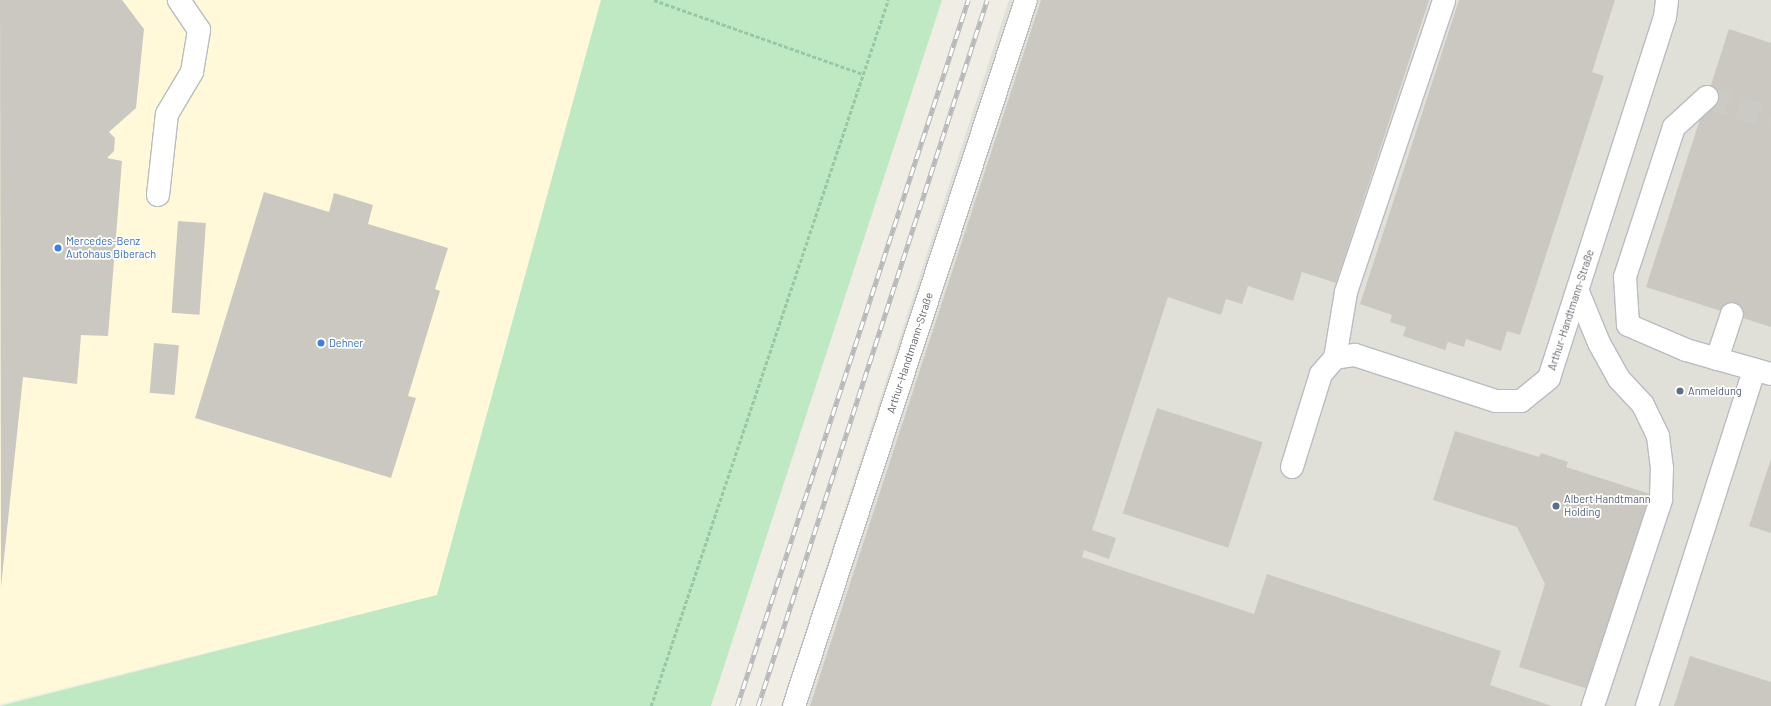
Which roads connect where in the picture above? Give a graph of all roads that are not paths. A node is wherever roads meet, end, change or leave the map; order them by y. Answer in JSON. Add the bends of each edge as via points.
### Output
{"nodes":[{"id":1,"x":179,"y":0,"type":"edge"},
{"id":2,"x":1026,"y":0,"type":"edge"},
{"id":3,"x":1444,"y":0,"type":"edge"},
{"id":4,"x":1668,"y":0,"type":"edge"},
{"id":5,"x":1707,"y":97,"type":"dead end"},
{"id":6,"x":158,"y":196,"type":"dead end"},
{"id":7,"x":1578,"y":292,"type":"junction"},
{"id":8,"x":1732,"y":314,"type":"dead end"},
{"id":9,"x":1335,"y":358,"type":"junction"},
{"id":10,"x":1717,"y":359,"type":"junction"},
{"id":11,"x":1762,"y":372,"type":"edge"},
{"id":12,"x":1292,"y":467,"type":"dead end"},
{"id":13,"x":794,"y":706,"type":"edge"},
{"id":14,"x":1593,"y":706,"type":"edge"},
{"id":15,"x":1647,"y":706,"type":"edge"}],
"edges":[{"from":1,"to":6,"type":"lane","via":[[199,30],[192,72],[167,114]]},
{"from":2,"to":13,"type":"lane","name":"Arthur-Handtmann-Straße"},
{"from":3,"to":9,"type":"lane","via":[[1346,292]]},
{"from":4,"to":7,"type":"lane","name":"Arthur-Handtmann-Straße"},
{"from":5,"to":10,"type":"lane","via":[[1674,127],[1625,277],[1628,325]]},
{"from":7,"to":9,"type":"lane","name":"Arthur-Handtmann-Straße","via":[[1549,378],[1521,401],[1496,401],[1355,355]]},
{"from":7,"to":14,"type":"lane","via":[[1599,343],[1619,379],[1643,405],[1658,436],[1661,500]]},
{"from":8,"to":10,"type":"lane"},
{"from":9,"to":12,"type":"lane","via":[[1321,374]]},
{"from":10,"to":11,"type":"lane"},
{"from":11,"to":15,"type":"lane"}]}
